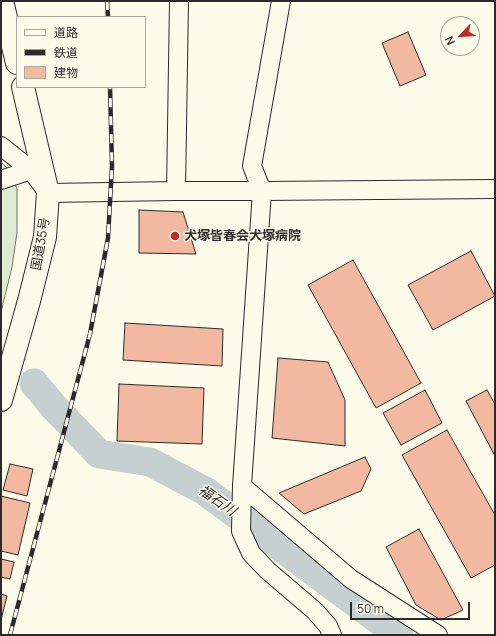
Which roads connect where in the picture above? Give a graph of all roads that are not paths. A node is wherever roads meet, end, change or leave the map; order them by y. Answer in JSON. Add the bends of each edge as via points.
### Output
{"nodes":[{"id":1,"x":2,"y":1,"type":"edge"},
{"id":2,"x":179,"y":1,"type":"edge"},
{"id":3,"x":281,"y":1,"type":"edge"},
{"id":4,"x":16,"y":59,"type":"edge"},
{"id":5,"x":23,"y":88,"type":"edge"},
{"id":6,"x":1,"y":146,"type":"edge"},
{"id":7,"x":31,"y":170,"type":"junction"},
{"id":8,"x":1,"y":180,"type":"edge"},
{"id":9,"x":495,"y":189,"type":"edge"},
{"id":10,"x":176,"y":190,"type":"junction"},
{"id":11,"x":262,"y":191,"type":"junction"},
{"id":12,"x":48,"y":192,"type":"junction"},
{"id":13,"x":1,"y":400,"type":"edge"},
{"id":14,"x":242,"y":487,"type":"junction"},
{"id":15,"x":332,"y":635,"type":"edge"},
{"id":16,"x":438,"y":635,"type":"edge"}],
"edges":[{"from":1,"to":4,"type":"highway"},
{"from":2,"to":10,"type":"street"},
{"from":3,"to":11,"type":"street","via":[[252,166]]},
{"from":5,"to":12,"type":"highway","name":"国道35号"},
{"from":6,"to":7,"type":"street"},
{"from":7,"to":8,"type":"street"},
{"from":7,"to":12,"type":"street"},
{"from":9,"to":11,"type":"street"},
{"from":10,"to":11,"type":"street"},
{"from":10,"to":12,"type":"street"},
{"from":11,"to":14,"type":"street"},
{"from":12,"to":13,"type":"highway","name":"国道35号","via":[[45,237]]},
{"from":14,"to":15,"type":"street","via":[[241,531],[251,553],[266,570],[315,611]]},
{"from":14,"to":16,"type":"street","via":[[351,579]]}]}
